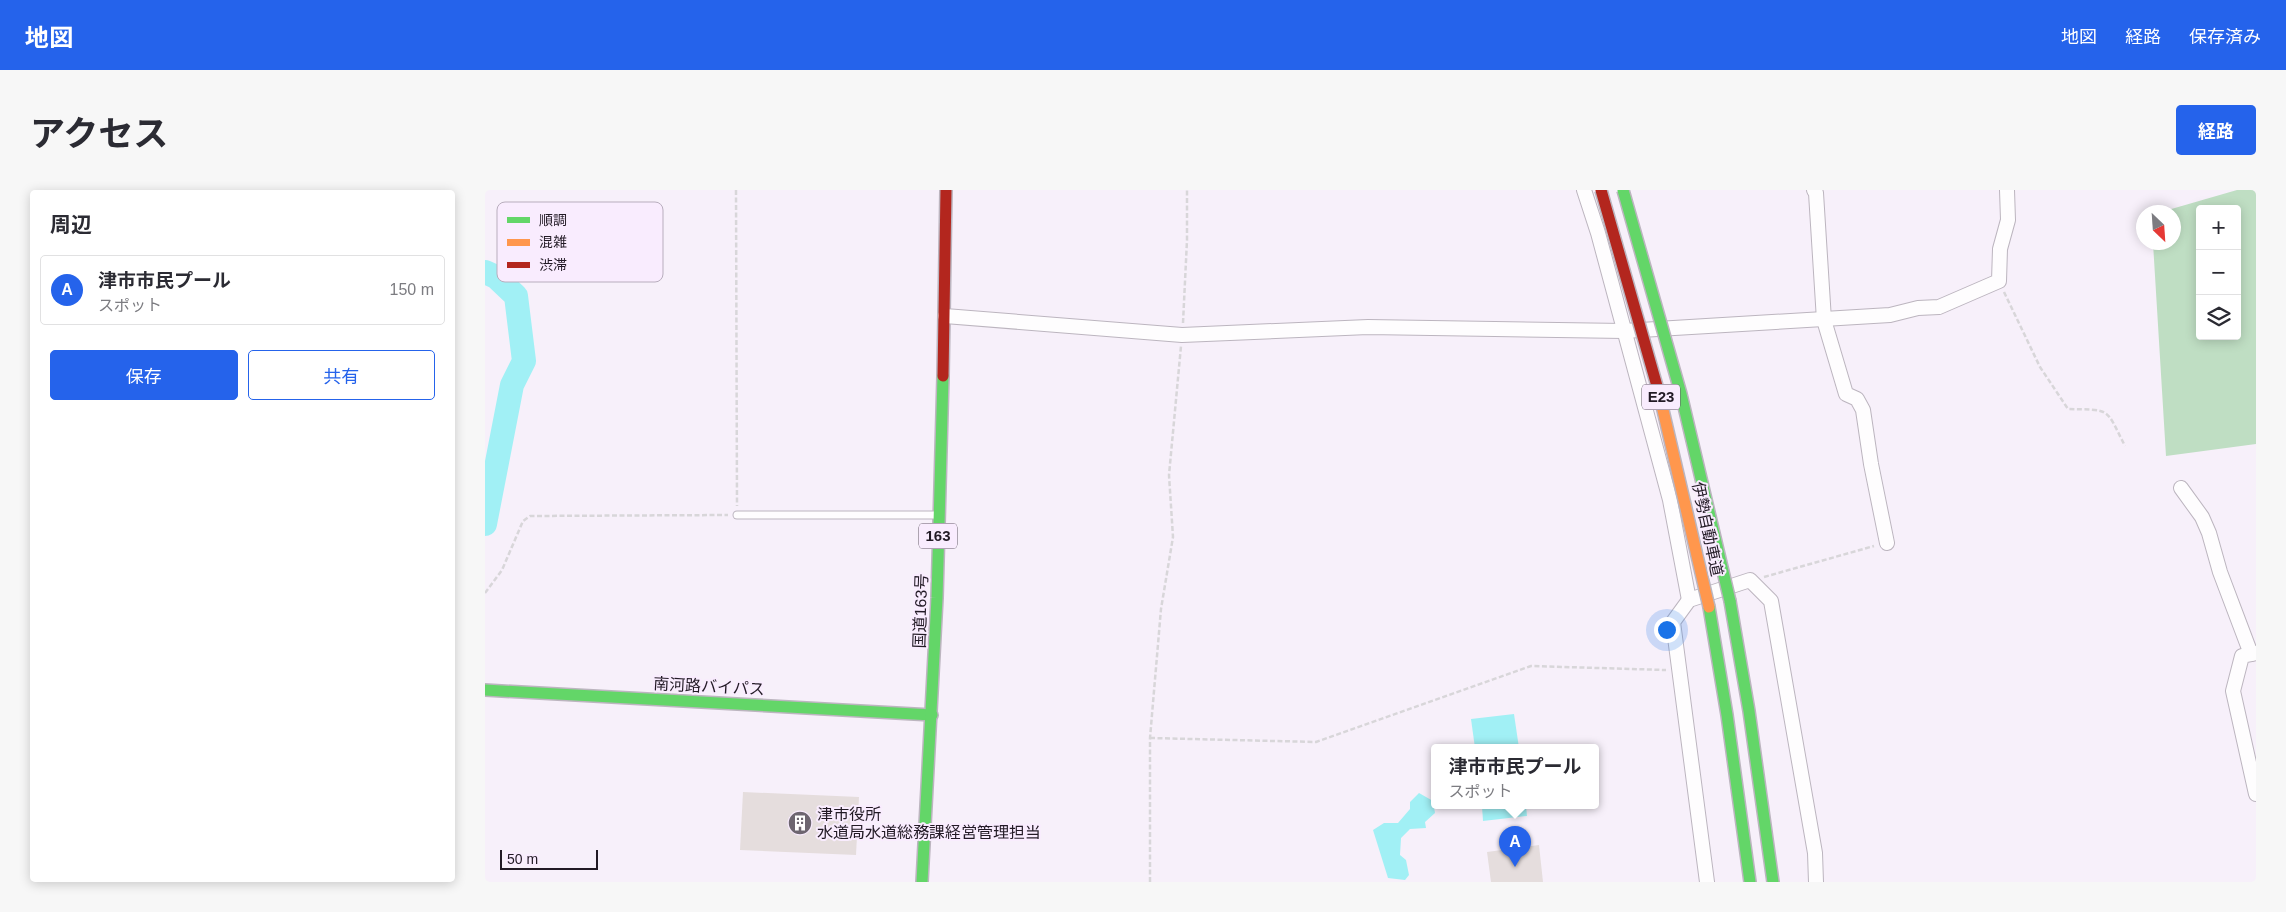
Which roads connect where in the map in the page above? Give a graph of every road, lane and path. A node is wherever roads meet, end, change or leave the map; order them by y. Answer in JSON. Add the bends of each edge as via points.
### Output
{"nodes":[{"id":1,"x":736,"y":190,"type":"edge"},
{"id":2,"x":946,"y":190,"type":"edge"},
{"id":3,"x":1187,"y":190,"type":"edge"},
{"id":4,"x":1584,"y":190,"type":"edge"},
{"id":5,"x":1601,"y":190,"type":"edge"},
{"id":6,"x":1623,"y":190,"type":"edge"},
{"id":7,"x":1814,"y":190,"type":"edge"},
{"id":8,"x":2007,"y":190,"type":"edge"},
{"id":9,"x":1999,"y":281,"type":"junction"},
{"id":10,"x":945,"y":316,"type":"junction"},
{"id":11,"x":1824,"y":320,"type":"junction"},
{"id":12,"x":1624,"y":331,"type":"junction"},
{"id":13,"x":1182,"y":335,"type":"junction"},
{"id":14,"x":2125,"y":446,"type":"dead end"},
{"id":15,"x":2181,"y":488,"type":"dead end"},
{"id":16,"x":737,"y":514,"type":"junction"},
{"id":17,"x":938,"y":515,"type":"junction"},
{"id":18,"x":1887,"y":543,"type":"joint"},
{"id":19,"x":1750,"y":580,"type":"junction"},
{"id":20,"x":485,"y":593,"type":"edge"},
{"id":21,"x":1689,"y":600,"type":"junction"},
{"id":22,"x":2254,"y":654,"type":"edge"},
{"id":23,"x":1679,"y":670,"type":"junction"},
{"id":24,"x":485,"y":690,"type":"edge"},
{"id":25,"x":932,"y":715,"type":"junction"},
{"id":26,"x":1150,"y":738,"type":"junction"},
{"id":27,"x":2256,"y":794,"type":"edge"},
{"id":28,"x":922,"y":882,"type":"edge"},
{"id":29,"x":1150,"y":882,"type":"edge"},
{"id":30,"x":1707,"y":882,"type":"edge"},
{"id":31,"x":1750,"y":882,"type":"edge"},
{"id":32,"x":1773,"y":882,"type":"edge"},
{"id":33,"x":1816,"y":882,"type":"edge"}],
"edges":[{"from":1,"to":16,"type":"path"},
{"from":2,"to":10,"type":"highway","name":"国道163号","number":"163"},
{"from":3,"to":13,"type":"path"},
{"from":4,"to":12,"type":"street"},
{"from":5,"to":31,"type":"highway","name":"伊勢自動車道","number":"E23","bridge":true,"via":[[1670,431],[1709,607]]},
{"from":6,"to":32,"type":"highway","name":"伊勢自動車道","number":"E23","bridge":true,"via":[[1650,274],[1691,425],[1730,601]]},
{"from":7,"to":11,"type":"street"},
{"from":8,"to":9,"type":"street","via":[[2007,220],[2000,249]]},
{"from":9,"to":11,"type":"street","via":[[1939,307]]},
{"from":9,"to":14,"type":"path","via":[[2040,367],[2068,409],[2103,410],[2109,414]]},
{"from":10,"to":13,"type":"street"},
{"from":10,"to":17,"type":"highway","name":"国道163号","number":"163"},
{"from":11,"to":12,"type":"street"},
{"from":11,"to":18,"type":"street","via":[[1846,394],[1857,399],[1863,410]]},
{"from":12,"to":13,"type":"street","via":[[1368,327]]},
{"from":12,"to":21,"type":"street","via":[[1670,500]]},
{"from":13,"to":26,"type":"path","via":[[1169,475],[1173,537],[1161,609]]},
{"from":15,"to":22,"type":"street","via":[[2202,517],[2220,572]]},
{"from":16,"to":17,"type":"lane"},
{"from":16,"to":20,"type":"path","via":[[531,516],[523,520],[502,570]]},
{"from":17,"to":25,"type":"highway","name":"国道163号","number":"163"},
{"from":18,"to":19,"type":"path"},
{"from":19,"to":21,"type":"street"},
{"from":19,"to":33,"type":"street","via":[[1771,601],[1815,853]]},
{"from":21,"to":23,"type":"street","via":[[1673,622]]},
{"from":22,"to":27,"type":"street","via":[[2242,656],[2233,691]]},
{"from":23,"to":26,"type":"path","via":[[1531,666],[1316,742]]},
{"from":23,"to":30,"type":"street"},
{"from":24,"to":25,"type":"highway","name":"南河路バイパス"},
{"from":25,"to":28,"type":"highway","name":"国道163号","number":"163"},
{"from":26,"to":29,"type":"path"}]}
